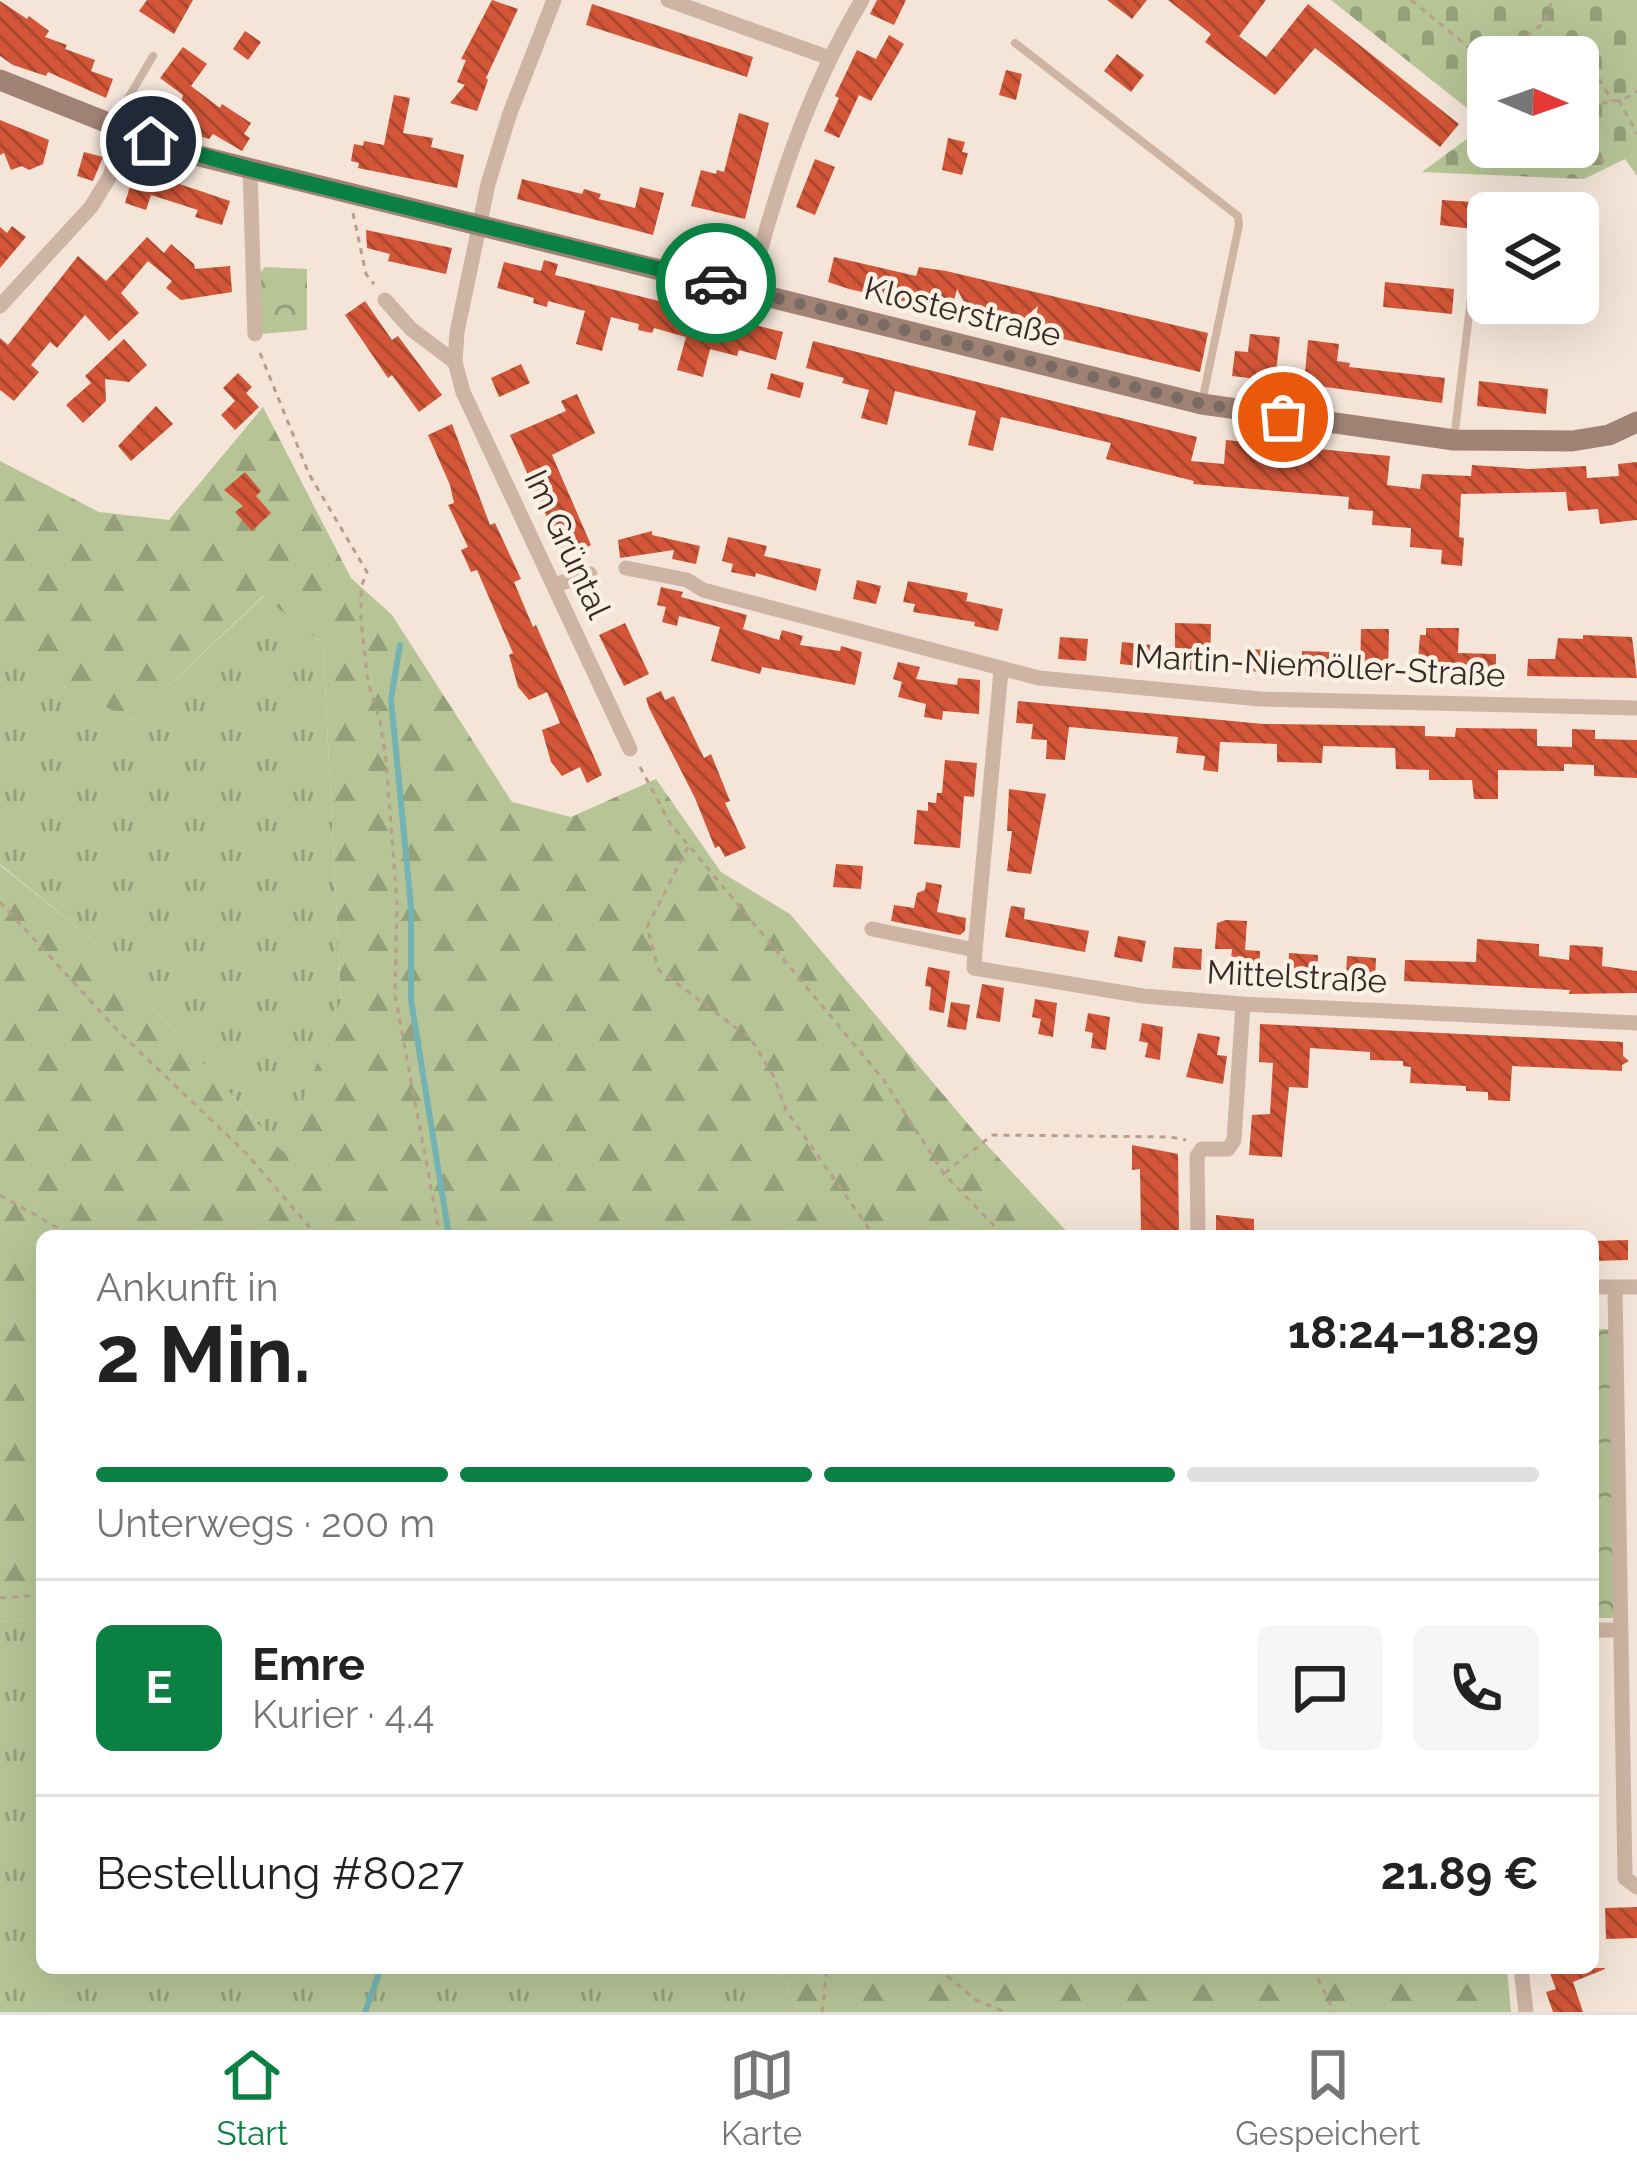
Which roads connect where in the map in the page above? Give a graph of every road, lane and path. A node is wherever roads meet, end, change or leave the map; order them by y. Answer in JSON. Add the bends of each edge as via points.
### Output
{"nodes":[{"id":1,"x":554,"y":0,"type":"edge"},
{"id":2,"x":668,"y":0,"type":"edge"},
{"id":3,"x":862,"y":0,"type":"edge"},
{"id":4,"x":1411,"y":0,"type":"edge"},
{"id":5,"x":1552,"y":0,"type":"edge"},
{"id":6,"x":1527,"y":36,"type":"edge"},
{"id":7,"x":1016,"y":44,"type":"dead end"},
{"id":8,"x":1467,"y":46,"type":"edge"},
{"id":9,"x":153,"y":56,"type":"dead end"},
{"id":10,"x":827,"y":58,"type":"junction"},
{"id":11,"x":1599,"y":76,"type":"edge"},
{"id":12,"x":0,"y":80,"type":"edge"},
{"id":13,"x":1637,"y":92,"type":"edge"},
{"id":14,"x":1616,"y":101,"type":"junction"},
{"id":15,"x":1599,"y":106,"type":"edge"},
{"id":16,"x":118,"y":129,"type":"junction"},
{"id":17,"x":1637,"y":134,"type":"edge"},
{"id":18,"x":1599,"y":154,"type":"edge"},
{"id":19,"x":1604,"y":164,"type":"dead end"},
{"id":20,"x":250,"y":169,"type":"junction"},
{"id":21,"x":351,"y":191,"type":"junction"},
{"id":22,"x":482,"y":224,"type":"junction"},
{"id":23,"x":749,"y":291,"type":"junction"},
{"id":24,"x":385,"y":300,"type":"joint"},
{"id":25,"x":0,"y":306,"type":"edge"},
{"id":26,"x":1468,"y":324,"type":"edge"},
{"id":27,"x":255,"y":334,"type":"joint"},
{"id":28,"x":455,"y":362,"type":"junction"},
{"id":29,"x":1202,"y":404,"type":"junction"},
{"id":30,"x":1637,"y":422,"type":"edge"},
{"id":31,"x":1454,"y":440,"type":"junction"},
{"id":32,"x":626,"y":568,"type":"dead end"},
{"id":33,"x":590,"y":574,"type":"dead end"},
{"id":34,"x":554,"y":585,"type":"junction"},
{"id":35,"x":1001,"y":671,"type":"junction"},
{"id":36,"x":1637,"y":708,"type":"edge"},
{"id":37,"x":630,"y":749,"type":"joint"},
{"id":38,"x":688,"y":845,"type":"junction"},
{"id":39,"x":0,"y":902,"type":"edge"},
{"id":40,"x":872,"y":929,"type":"dead end"},
{"id":41,"x":975,"y":950,"type":"junction"},
{"id":42,"x":1244,"y":1004,"type":"junction"},
{"id":43,"x":1637,"y":1023,"type":"edge"},
{"id":44,"x":1197,"y":1156,"type":"junction"},
{"id":45,"x":944,"y":1174,"type":"junction"},
{"id":46,"x":0,"y":1195,"type":"edge"},
{"id":47,"x":61,"y":1230,"type":"edge"},
{"id":48,"x":312,"y":1230,"type":"edge"},
{"id":49,"x":439,"y":1230,"type":"edge"},
{"id":50,"x":870,"y":1230,"type":"edge"},
{"id":51,"x":998,"y":1230,"type":"edge"},
{"id":52,"x":1198,"y":1230,"type":"edge"},
{"id":53,"x":1637,"y":1287,"type":"edge"},
{"id":54,"x":1599,"y":1288,"type":"edge"},
{"id":55,"x":1615,"y":1288,"type":"junction"},
{"id":56,"x":1630,"y":1580,"type":"edge"},
{"id":57,"x":36,"y":1595,"type":"edge"},
{"id":58,"x":0,"y":1598,"type":"edge"},
{"id":59,"x":1599,"y":1630,"type":"edge"},
{"id":60,"x":1620,"y":1630,"type":"junction"},
{"id":61,"x":1636,"y":1887,"type":"edge"},
{"id":62,"x":826,"y":1974,"type":"edge"},
{"id":63,"x":949,"y":1974,"type":"edge"},
{"id":64,"x":1315,"y":1974,"type":"edge"},
{"id":65,"x":1522,"y":1974,"type":"edge"},
{"id":66,"x":946,"y":1976,"type":"joint"},
{"id":67,"x":822,"y":2012,"type":"edge"},
{"id":68,"x":1005,"y":2012,"type":"edge"},
{"id":69,"x":1334,"y":2012,"type":"edge"},
{"id":70,"x":1526,"y":2012,"type":"edge"}],
"edges":[{"from":1,"to":22,"type":"street","name":"Im Grüntal","via":[[510,112]]},
{"from":2,"to":10,"type":"street"},
{"from":3,"to":10,"type":"street"},
{"from":4,"to":8,"type":"path"},
{"from":5,"to":6,"type":"path","via":[[1544,23]]},
{"from":7,"to":29,"type":"lane","via":[[1238,215]]},
{"from":9,"to":16,"type":"lane"},
{"from":10,"to":23,"type":"street","via":[[781,171]]},
{"from":11,"to":14,"type":"path"},
{"from":12,"to":16,"type":"main road","name":"Klosterstraße"},
{"from":13,"to":14,"type":"path"},
{"from":14,"to":15,"type":"path"},
{"from":14,"to":17,"type":"path"},
{"from":16,"to":20,"type":"main road","name":"Klosterstraße"},
{"from":16,"to":25,"type":"street","via":[[110,176],[92,207]]},
{"from":18,"to":19,"type":"path"},
{"from":20,"to":21,"type":"main road","name":"Klosterstraße"},
{"from":20,"to":27,"type":"street"},
{"from":21,"to":22,"type":"main road","name":"Klosterstraße"},
{"from":21,"to":24,"type":"path","via":[[367,274]]},
{"from":22,"to":23,"type":"main road","name":"Klosterstraße"},
{"from":22,"to":28,"type":"street","name":"Im Grüntal"},
{"from":23,"to":29,"type":"main road","name":"Klosterstraße"},
{"from":24,"to":28,"type":"street"},
{"from":26,"to":31,"type":"lane"},
{"from":27,"to":49,"type":"path","via":[[309,474],[367,572],[362,621],[386,760],[395,994]]},
{"from":28,"to":34,"type":"street","name":"Im Grüntal"},
{"from":29,"to":31,"type":"main road","name":"Klosterstraße"},
{"from":30,"to":31,"type":"main road","name":"Klosterstraße","via":[[1572,441]]},
{"from":32,"to":35,"type":"street","name":"Martin-Niemöller-Straße"},
{"from":33,"to":34,"type":"street"},
{"from":34,"to":37,"type":"street","name":"Im Grüntal"},
{"from":35,"to":36,"type":"street","name":"Martin-Niemöller-Straße","via":[[1260,699]]},
{"from":35,"to":41,"type":"street"},
{"from":37,"to":38,"type":"path"},
{"from":38,"to":45,"type":"path","via":[[883,1079]]},
{"from":38,"to":50,"type":"path","via":[[647,927],[659,970],[751,1040],[786,1109]]},
{"from":39,"to":48,"type":"path"},
{"from":40,"to":41,"type":"street","name":"Mittelstraße"},
{"from":41,"to":42,"type":"street","name":"Mittelstraße","via":[[974,968]]},
{"from":42,"to":43,"type":"street","name":"Mittelstraße"},
{"from":42,"to":44,"type":"street","via":[[1234,1140]]},
{"from":44,"to":45,"type":"path","via":[[1189,1141],[1170,1137],[992,1136]]},
{"from":44,"to":52,"type":"street"},
{"from":45,"to":51,"type":"path"},
{"from":46,"to":47,"type":"path"},
{"from":53,"to":55,"type":"street"},
{"from":54,"to":55,"type":"street"},
{"from":55,"to":56,"type":"street"},
{"from":56,"to":60,"type":"street"},
{"from":57,"to":58,"type":"path"},
{"from":59,"to":60,"type":"street"},
{"from":60,"to":61,"type":"street","via":[[1625,1879]]},
{"from":62,"to":67,"type":"path"},
{"from":63,"to":66,"type":"path"},
{"from":64,"to":69,"type":"path"},
{"from":65,"to":70,"type":"street"},
{"from":66,"to":68,"type":"path"}]}
